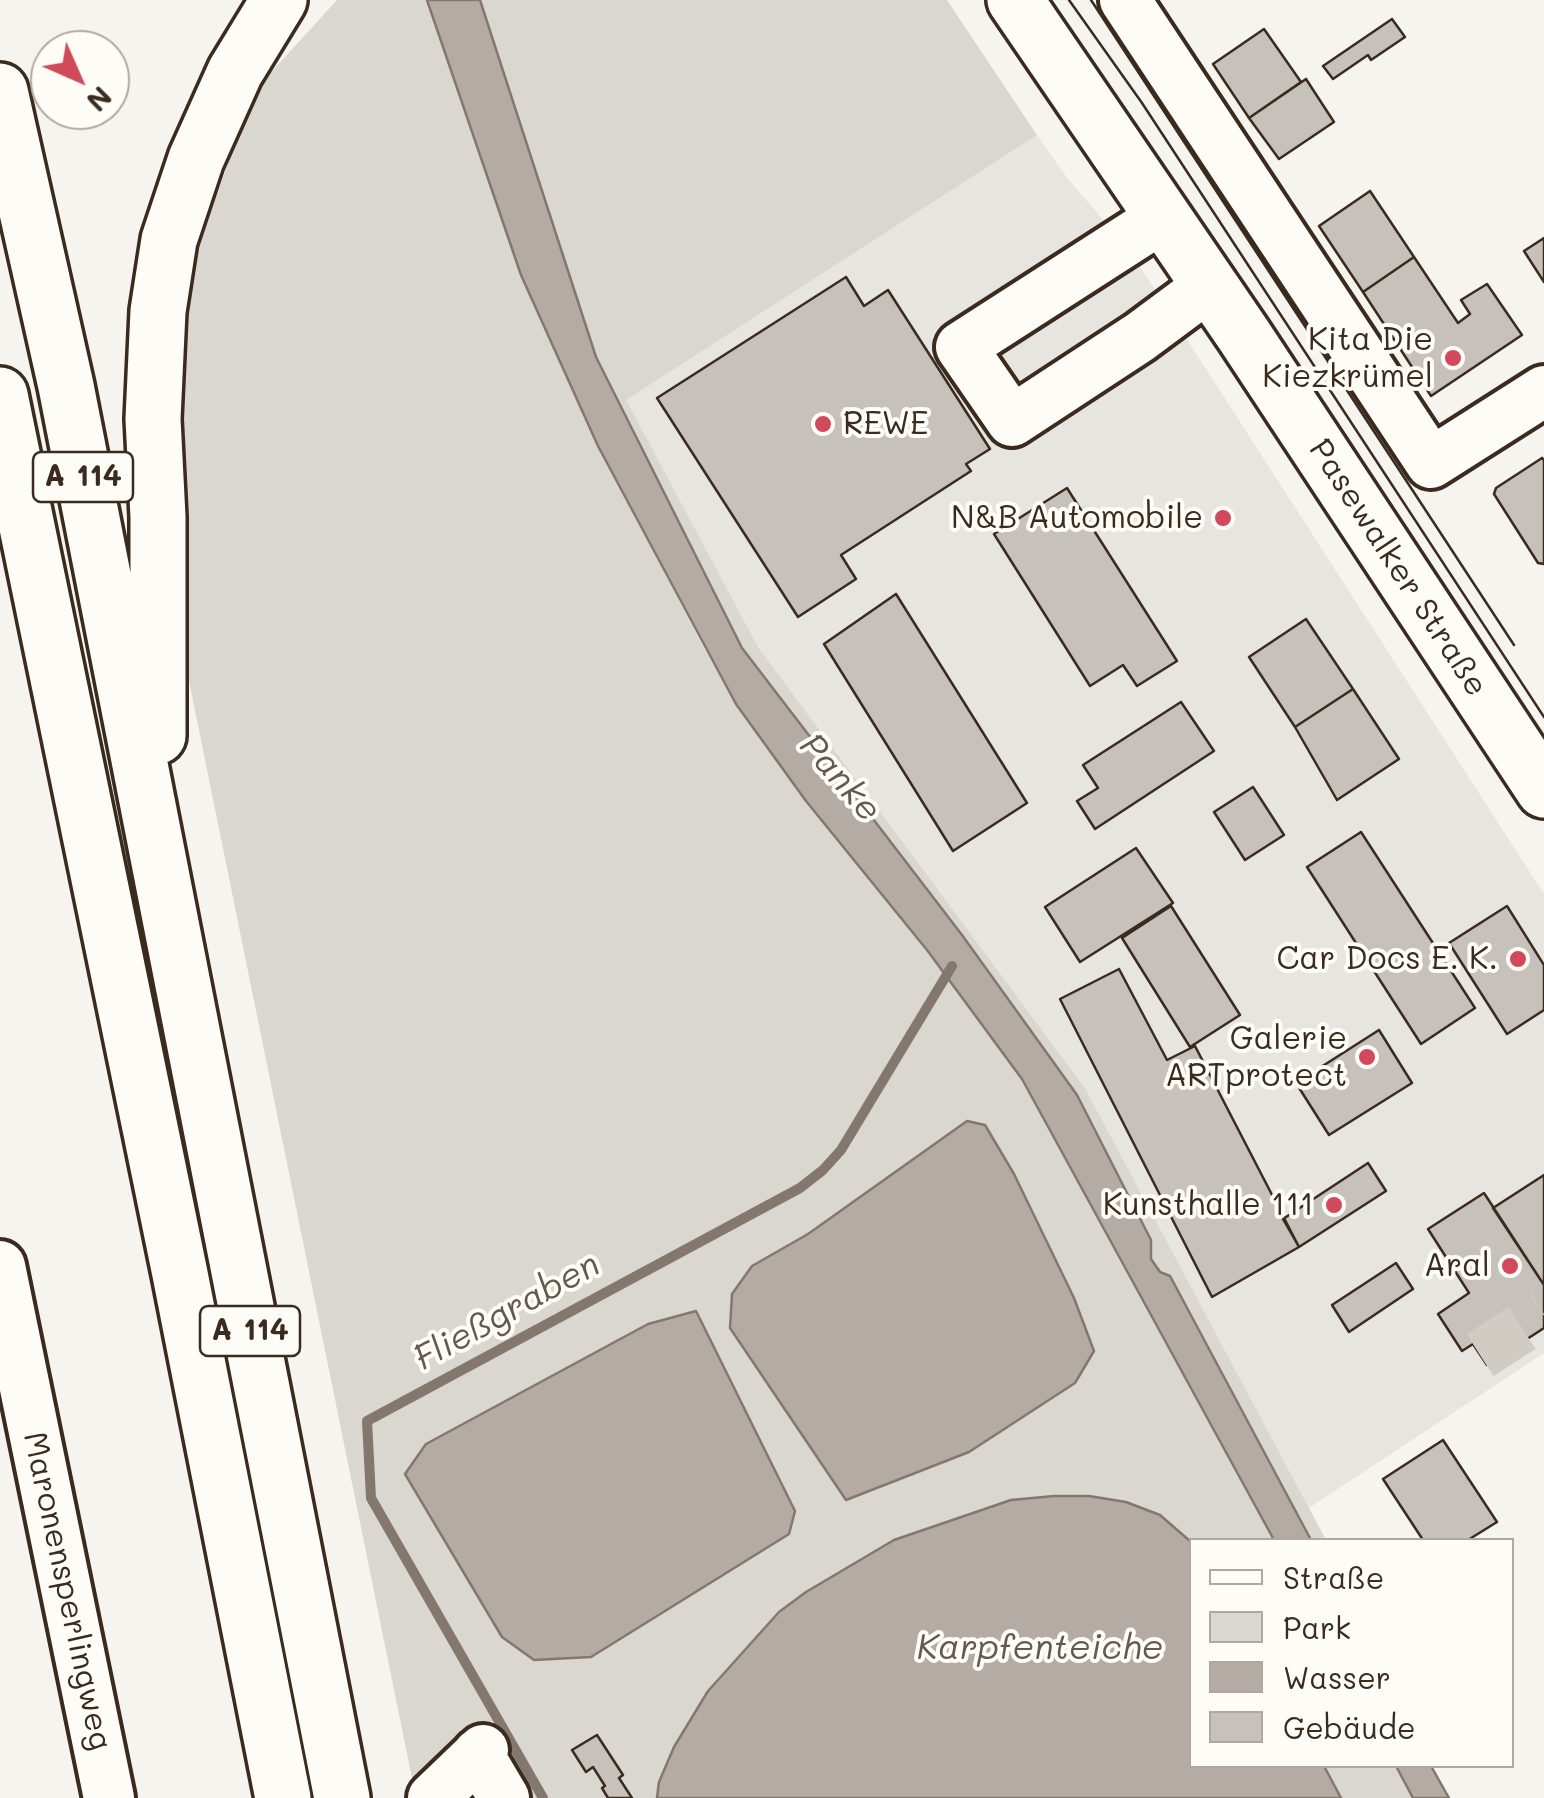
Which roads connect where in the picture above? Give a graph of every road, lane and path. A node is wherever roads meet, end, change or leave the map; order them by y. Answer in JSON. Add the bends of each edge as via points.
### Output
{"nodes":[{"id":1,"x":278,"y":0,"type":"edge"},
{"id":2,"x":1016,"y":0,"type":"edge"},
{"id":3,"x":1126,"y":0,"type":"edge"},
{"id":4,"x":0,"y":91,"type":"edge"},
{"id":5,"x":1163,"y":217,"type":"junction"},
{"id":6,"x":1210,"y":285,"type":"junction"},
{"id":7,"x":1544,"y":391,"type":"edge"},
{"id":8,"x":0,"y":396,"type":"edge"},
{"id":9,"x":1544,"y":790,"type":"edge"},
{"id":10,"x":158,"y":864,"type":"junction"},
{"id":11,"x":0,"y":1266,"type":"edge"},
{"id":12,"x":109,"y":1798,"type":"edge"},
{"id":13,"x":283,"y":1798,"type":"edge"},
{"id":14,"x":342,"y":1798,"type":"edge"},
{"id":15,"x":434,"y":1798,"type":"edge"},
{"id":16,"x":504,"y":1798,"type":"edge"}],
"edges":[{"from":1,"to":10,"type":"main road","via":[[235,72],[196,159],[169,240],[158,310]]},
{"from":2,"to":5,"type":"main road","name":"Pasewalker Straße"},
{"from":3,"to":7,"type":"street","via":[[1431,463]]},
{"from":4,"to":10,"type":"main road","number":"A 114","via":[[66,386]]},
{"from":5,"to":6,"type":"main road","name":"Pasewalker Straße"},
{"from":5,"to":6,"type":"street","via":[[961,347],[1012,421]]},
{"from":6,"to":9,"type":"main road","name":"Pasewalker Straße"},
{"from":8,"to":13,"type":"main road","number":"A 114"},
{"from":10,"to":14,"type":"main road","number":"A 114"},
{"from":11,"to":12,"type":"street","name":"Maronensperlingweg"},
{"from":15,"to":16,"type":"street","via":[[481,1752]]}]}
